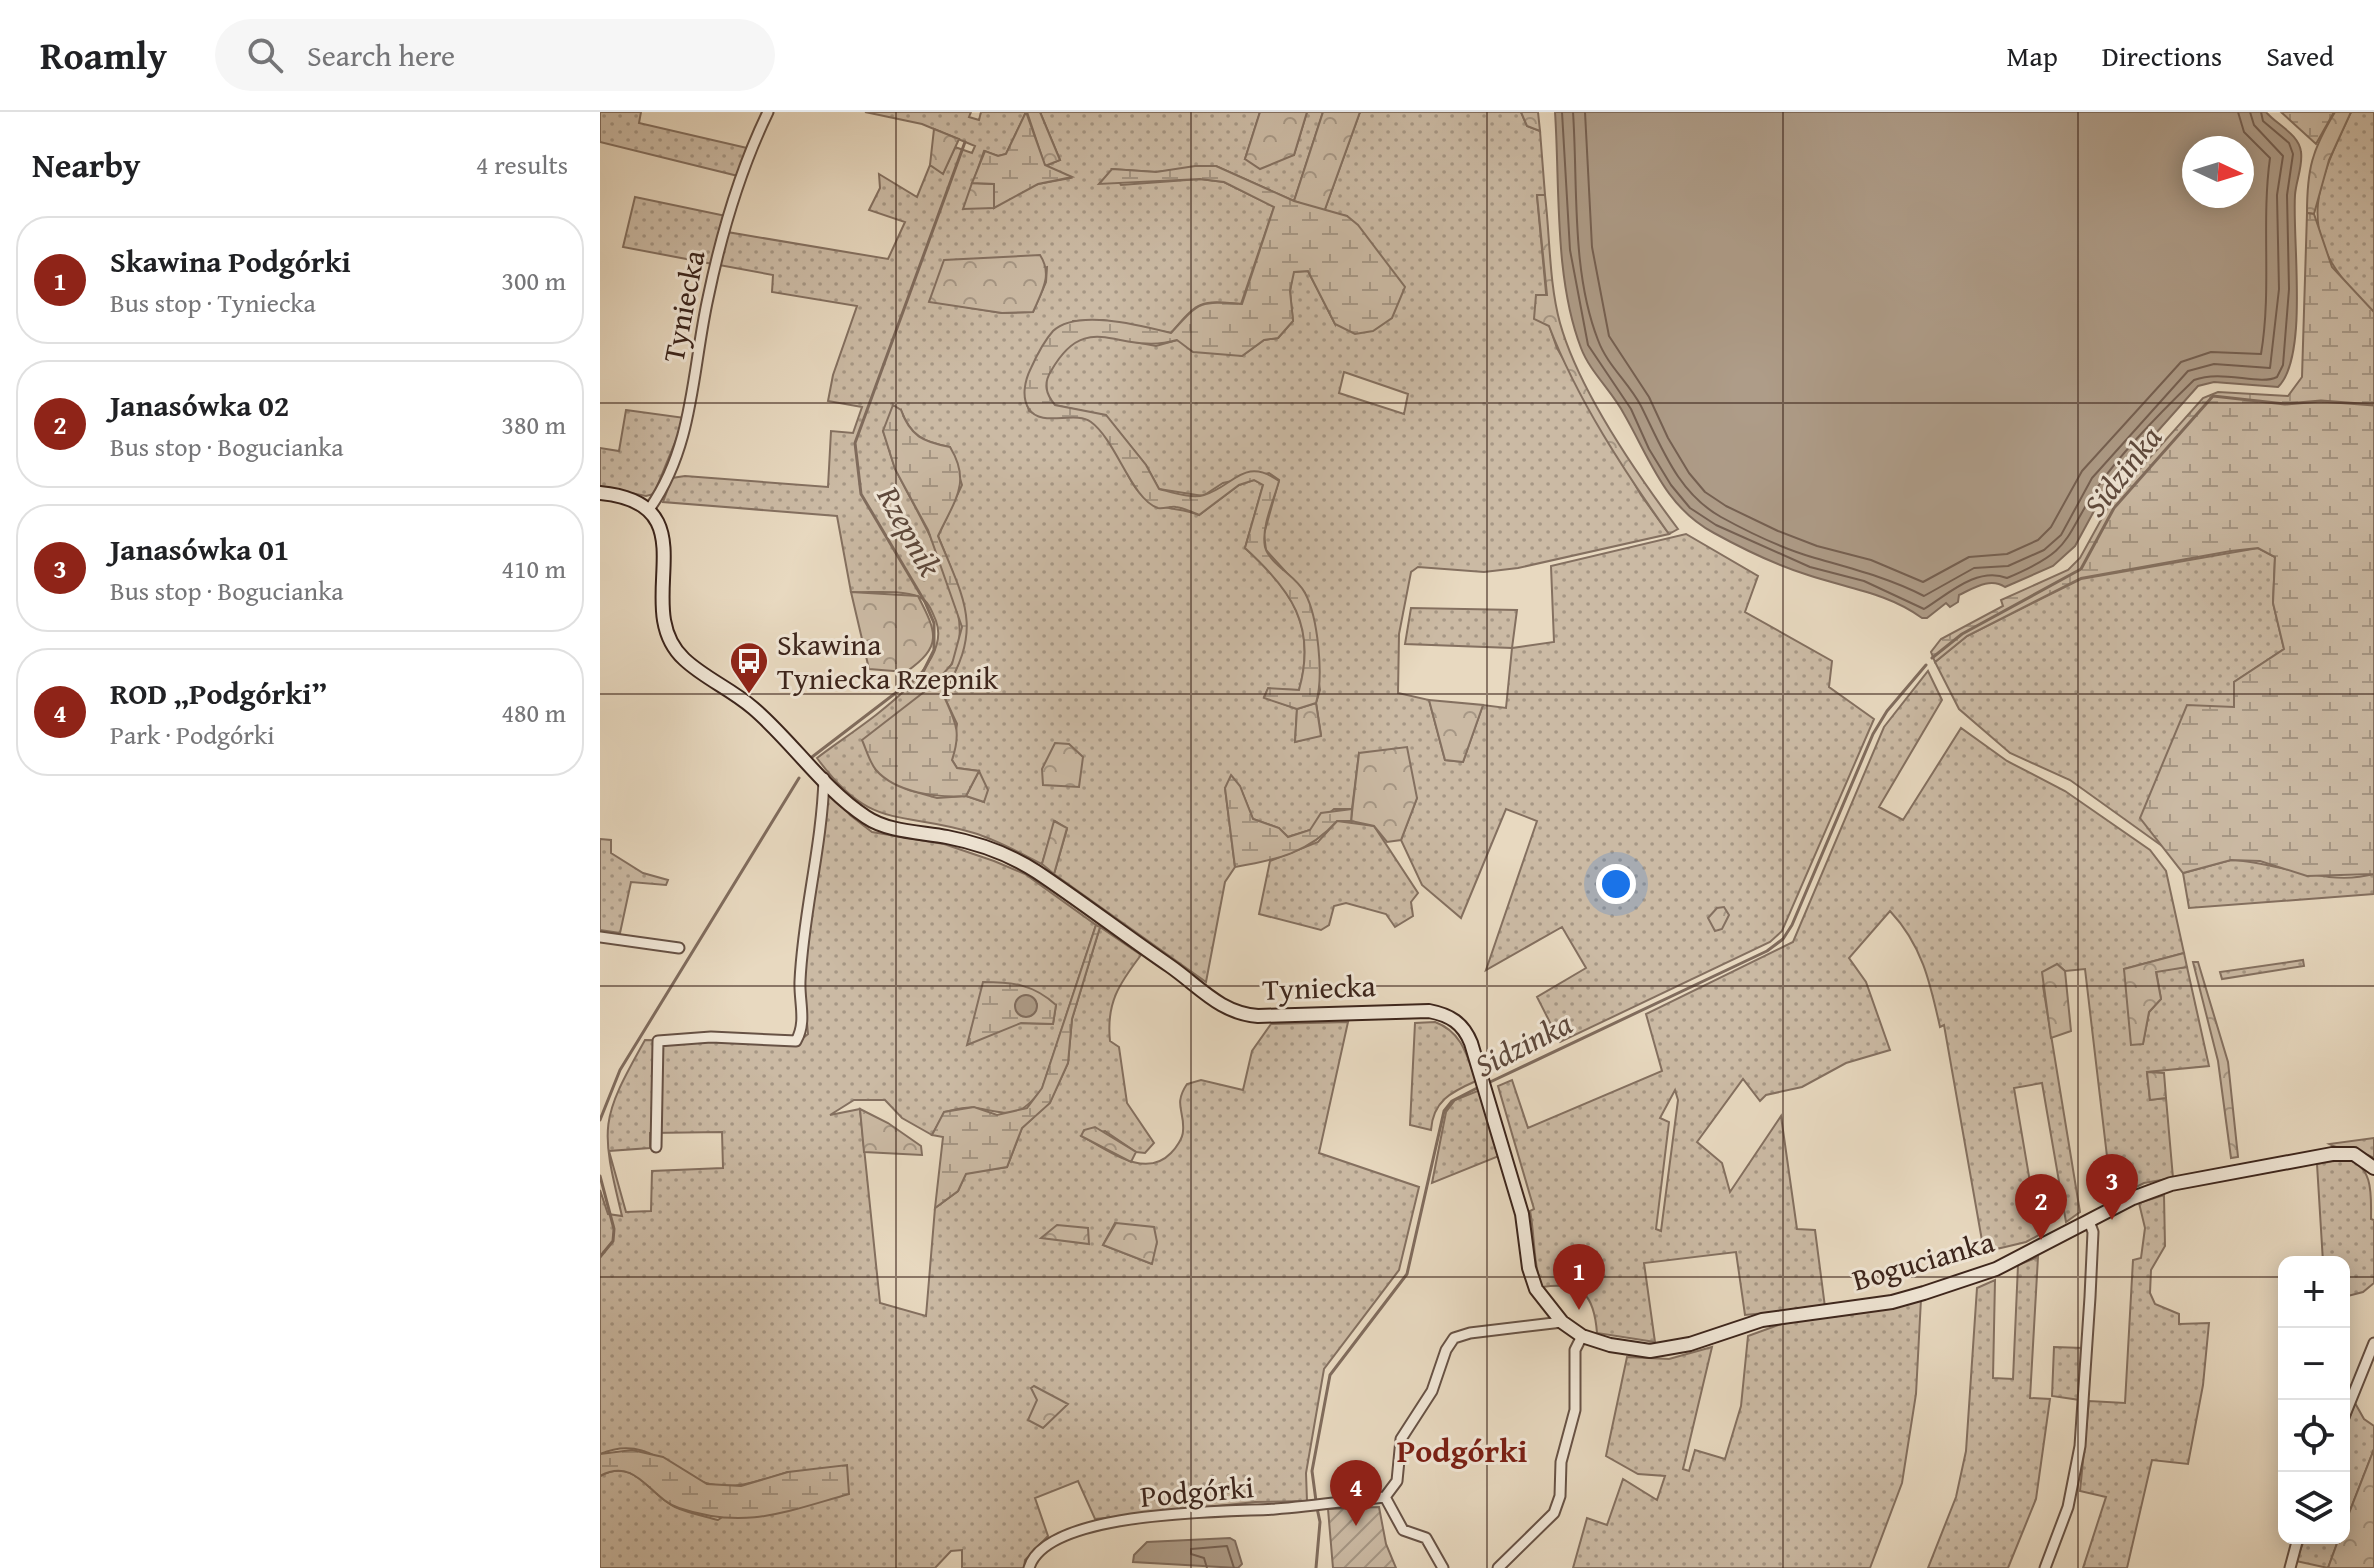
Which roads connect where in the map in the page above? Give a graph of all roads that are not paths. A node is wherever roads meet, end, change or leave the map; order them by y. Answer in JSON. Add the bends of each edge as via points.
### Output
{"nodes":[{"id":1,"x":768,"y":112,"type":"edge"},
{"id":2,"x":600,"y":493,"type":"edge"},
{"id":3,"x":650,"y":508,"type":"junction"},
{"id":4,"x":824,"y":778,"type":"junction"},
{"id":5,"x":600,"y":937,"type":"edge"},
{"id":6,"x":679,"y":948,"type":"dead end"},
{"id":7,"x":656,"y":1147,"type":"dead end"},
{"id":8,"x":2374,"y":1168,"type":"edge"},
{"id":9,"x":2089,"y":1221,"type":"junction"},
{"id":10,"x":1562,"y":1322,"type":"junction"},
{"id":11,"x":1582,"y":1336,"type":"junction"},
{"id":12,"x":2374,"y":1343,"type":"edge"},
{"id":13,"x":1610,"y":1345,"type":"joint"},
{"id":14,"x":2350,"y":1402,"type":"edge"},
{"id":15,"x":1385,"y":1497,"type":"junction"},
{"id":16,"x":2296,"y":1544,"type":"edge"},
{"id":17,"x":1029,"y":1568,"type":"edge"},
{"id":18,"x":1443,"y":1568,"type":"edge"},
{"id":19,"x":1498,"y":1568,"type":"edge"},
{"id":20,"x":2045,"y":1568,"type":"edge"},
{"id":21,"x":2290,"y":1568,"type":"edge"}],
"edges":[{"from":1,"to":3,"type":"street","name":"Tyniecka","via":[[718,255],[689,419]]},
{"from":2,"to":3,"type":"street","via":[[631,498]]},
{"from":3,"to":4,"type":"street","name":"Tyniecka","via":[[661,527],[665,616],[677,651],[751,706]]},
{"from":4,"to":7,"type":"street","via":[[823,821],[800,982],[803,1029],[796,1041],[658,1041]]},
{"from":4,"to":10,"type":"street","name":"Tyniecka","via":[[868,819],[986,849],[1035,871],[1225,1008],[1258,1016],[1439,1013],[1454,1019],[1467,1033],[1487,1095],[1522,1214],[1531,1279]]},
{"from":5,"to":6,"type":"street"},
{"from":8,"to":9,"type":"street","name":"Bogucianka","via":[[2364,1158],[2346,1153],[2204,1176],[2151,1191]]},
{"from":9,"to":13,"type":"street","name":"Bogucianka","via":[[1996,1269],[1902,1299],[1762,1320],[1668,1349]]},
{"from":9,"to":20,"type":"street","via":[[2091,1284],[2080,1446],[2068,1507]]},
{"from":10,"to":11,"type":"street","name":"Tyniecka"},
{"from":10,"to":15,"type":"street","via":[[1454,1338],[1432,1391],[1401,1439],[1397,1481]]},
{"from":11,"to":13,"type":"street","name":"Tyniecka"},
{"from":11,"to":19,"type":"street","via":[[1575,1350],[1575,1410],[1557,1504],[1523,1547]]},
{"from":12,"to":14,"type":"street"},
{"from":15,"to":17,"type":"street","name":"Podgórki","via":[[1087,1528],[1046,1545]]},
{"from":15,"to":18,"type":"street","via":[[1403,1530],[1426,1538]]},
{"from":16,"to":21,"type":"street"}]}
